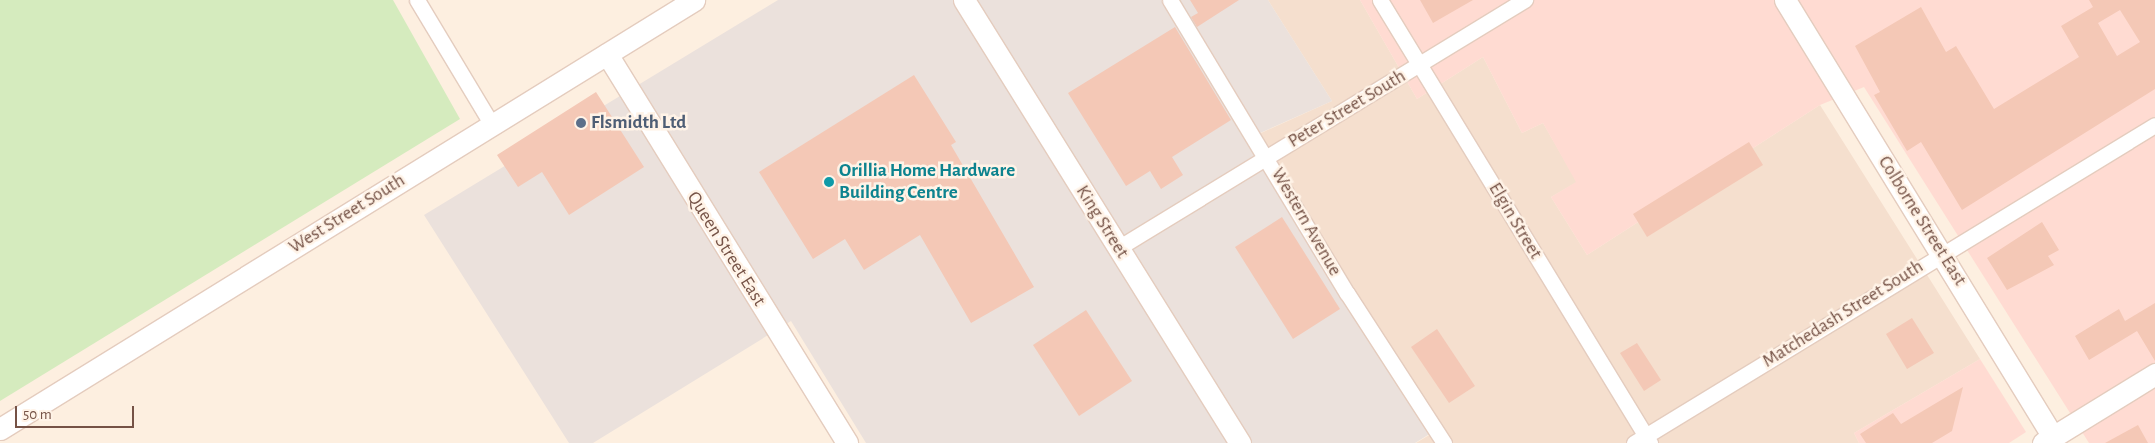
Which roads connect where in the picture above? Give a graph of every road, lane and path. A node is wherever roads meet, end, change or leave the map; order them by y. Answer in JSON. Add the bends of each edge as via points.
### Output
{"nodes":[{"id":1,"x":417,"y":0,"type":"edge"},
{"id":2,"x":694,"y":0,"type":"edge"},
{"id":3,"x":964,"y":0,"type":"edge"},
{"id":4,"x":1170,"y":0,"type":"edge"},
{"id":5,"x":1380,"y":0,"type":"edge"},
{"id":6,"x":1524,"y":0,"type":"edge"},
{"id":7,"x":1786,"y":0,"type":"edge"},
{"id":8,"x":607,"y":54,"type":"junction"},
{"id":9,"x":1421,"y":66,"type":"junction"},
{"id":10,"x":492,"y":125,"type":"junction"},
{"id":11,"x":2155,"y":125,"type":"edge"},
{"id":12,"x":1267,"y":156,"type":"junction"},
{"id":13,"x":1118,"y":248,"type":"junction"},
{"id":14,"x":1942,"y":253,"type":"junction"},
{"id":15,"x":2155,"y":374,"type":"edge"},
{"id":16,"x":0,"y":429,"type":"edge"},
{"id":17,"x":1643,"y":441,"type":"edge"},
{"id":18,"x":2051,"y":441,"type":"edge"},
{"id":19,"x":847,"y":443,"type":"edge"},
{"id":20,"x":1240,"y":443,"type":"edge"},
{"id":21,"x":1444,"y":443,"type":"edge"}],
"edges":[{"from":1,"to":10,"type":"street"},
{"from":2,"to":8,"type":"street","name":"West Street South"},
{"from":3,"to":13,"type":"street","name":"King Street"},
{"from":4,"to":12,"type":"street","name":"Western Avenue"},
{"from":5,"to":9,"type":"street","name":"Elgin Street"},
{"from":6,"to":9,"type":"street","name":"Peter Street South"},
{"from":7,"to":14,"type":"street","name":"Colborne Street East"},
{"from":8,"to":10,"type":"street","name":"West Street South"},
{"from":8,"to":19,"type":"street","name":"Queen Street East"},
{"from":9,"to":12,"type":"street","name":"Peter Street South"},
{"from":9,"to":17,"type":"street","name":"Elgin Street"},
{"from":10,"to":16,"type":"street","name":"West Street South"},
{"from":11,"to":14,"type":"street","name":"Matchedash Street South"},
{"from":12,"to":13,"type":"street","name":"Peter Street South"},
{"from":12,"to":21,"type":"street","name":"Western Avenue","via":[[1347,293]]},
{"from":13,"to":20,"type":"street","name":"King Street"},
{"from":14,"to":17,"type":"street","name":"Matchedash Street South"},
{"from":14,"to":18,"type":"street","name":"Colborne Street East"},
{"from":15,"to":18,"type":"street"}]}
